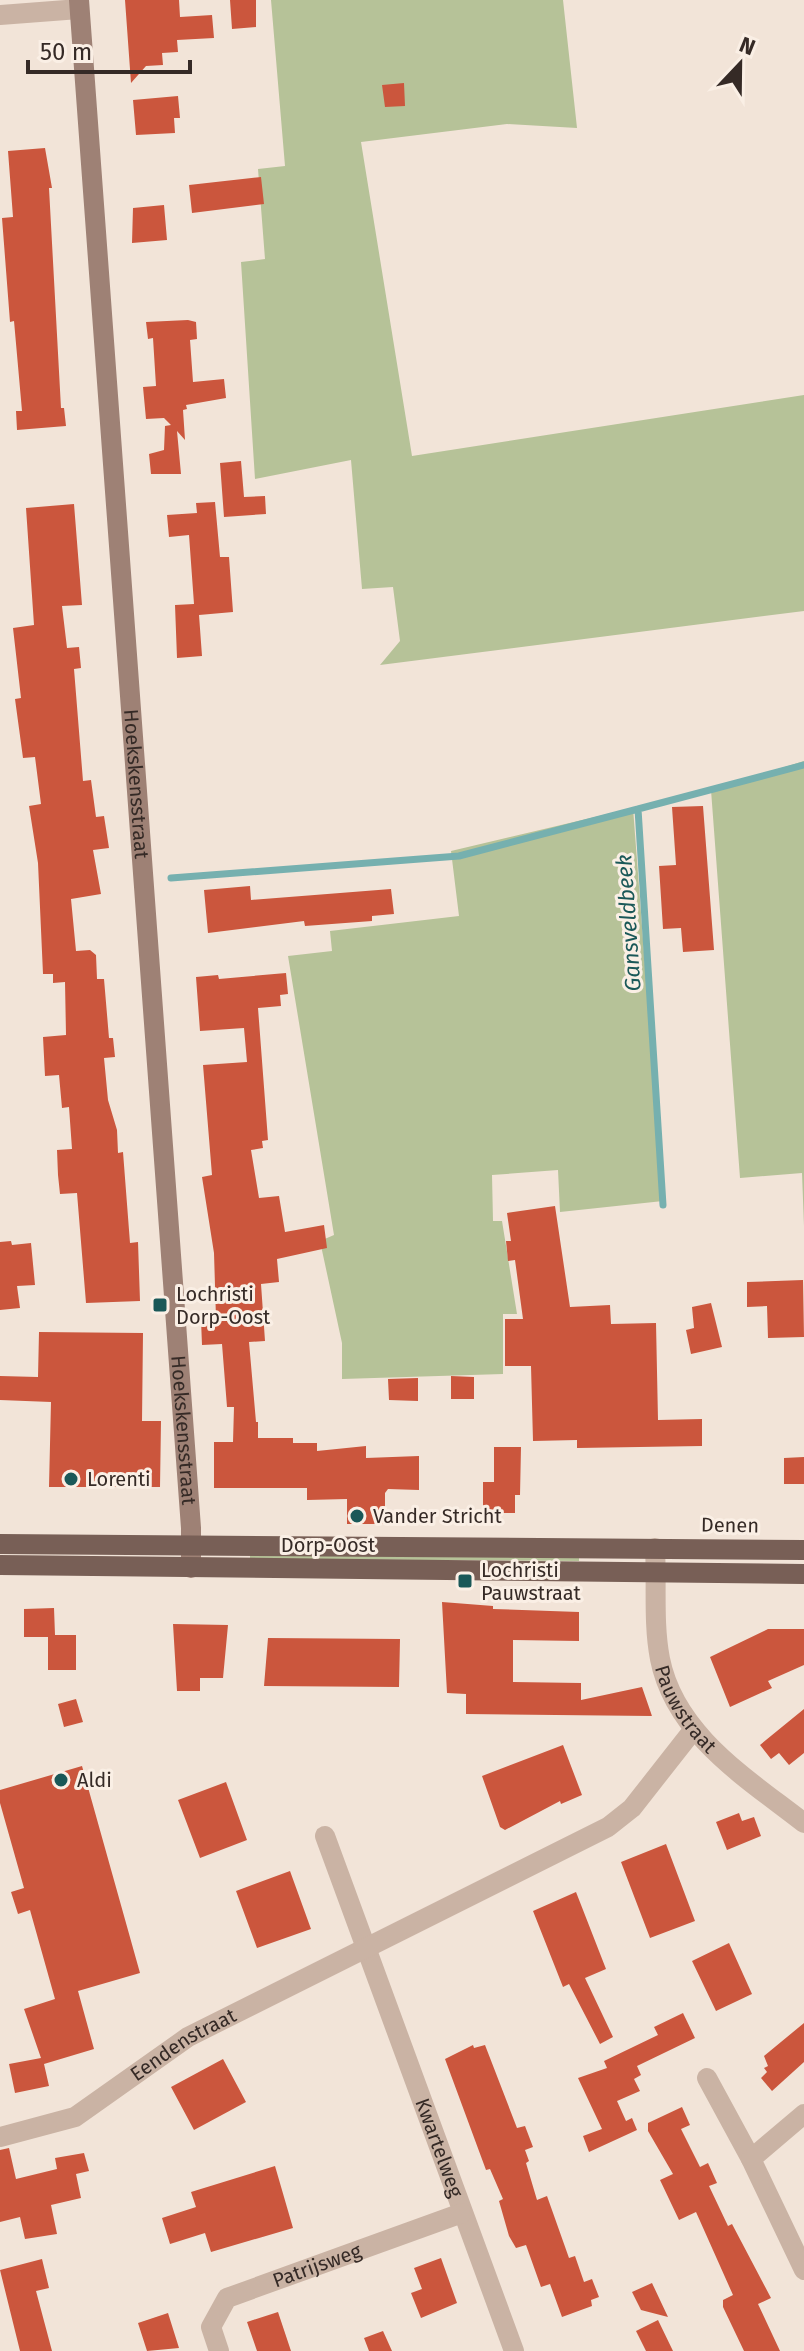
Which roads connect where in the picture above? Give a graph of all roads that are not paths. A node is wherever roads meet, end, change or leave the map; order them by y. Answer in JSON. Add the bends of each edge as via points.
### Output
{"nodes":[{"id":1,"x":79,"y":4,"type":"edge"},
{"id":2,"x":0,"y":15,"type":"edge"},
{"id":3,"x":191,"y":1543,"type":"junction"},
{"id":4,"x":0,"y":1544,"type":"edge"},
{"id":5,"x":655,"y":1548,"type":"junction"},
{"id":6,"x":804,"y":1550,"type":"edge"},
{"id":7,"x":0,"y":1565,"type":"edge"},
{"id":8,"x":191,"y":1568,"type":"junction"},
{"id":9,"x":656,"y":1573,"type":"junction"},
{"id":10,"x":804,"y":1574,"type":"edge"},
{"id":11,"x":694,"y":1729,"type":"junction"},
{"id":12,"x":804,"y":1823,"type":"edge"},
{"id":13,"x":325,"y":1836,"type":"dead end"},
{"id":14,"x":367,"y":1945,"type":"junction"},
{"id":15,"x":707,"y":2078,"type":"dead end"},
{"id":16,"x":804,"y":2114,"type":"edge"},
{"id":17,"x":0,"y":2137,"type":"edge"},
{"id":18,"x":751,"y":2159,"type":"junction"},
{"id":19,"x":462,"y":2213,"type":"junction"},
{"id":20,"x":804,"y":2270,"type":"edge"},
{"id":21,"x":219,"y":2351,"type":"edge"},
{"id":22,"x":514,"y":2351,"type":"edge"}],
"edges":[{"from":1,"to":2,"type":"street"},
{"from":1,"to":3,"type":"street","name":"Hoekskensstraat"},
{"from":3,"to":4,"type":"main road","name":"Dorp-Oost"},
{"from":3,"to":5,"type":"main road","name":"Dorp-Oost"},
{"from":3,"to":8,"type":"street","name":"Hoekskensstraat"},
{"from":5,"to":6,"type":"main road","name":"Denen"},
{"from":5,"to":9,"type":"street","name":"Pauwstraat"},
{"from":7,"to":8,"type":"main road","name":"Dorp-Oost"},
{"from":8,"to":9,"type":"main road","name":"Dorp-Oost"},
{"from":9,"to":10,"type":"main road"},
{"from":9,"to":11,"type":"street","name":"Pauwstraat","via":[[660,1660],[679,1708]]},
{"from":11,"to":12,"type":"street","name":"Pauwstraat","via":[[727,1763]]},
{"from":11,"to":14,"type":"street","name":"Eendenstraat","via":[[632,1808],[608,1827]]},
{"from":13,"to":14,"type":"street"},
{"from":14,"to":17,"type":"street","name":"Eendenstraat","via":[[188,2037],[75,2117]]},
{"from":14,"to":19,"type":"street","name":"Kwartelweg"},
{"from":15,"to":18,"type":"street"},
{"from":16,"to":18,"type":"street"},
{"from":18,"to":20,"type":"street"},
{"from":19,"to":21,"type":"street","name":"Patrijsweg","via":[[227,2298],[211,2327]]},
{"from":19,"to":22,"type":"street","name":"Kwartelweg"}]}
